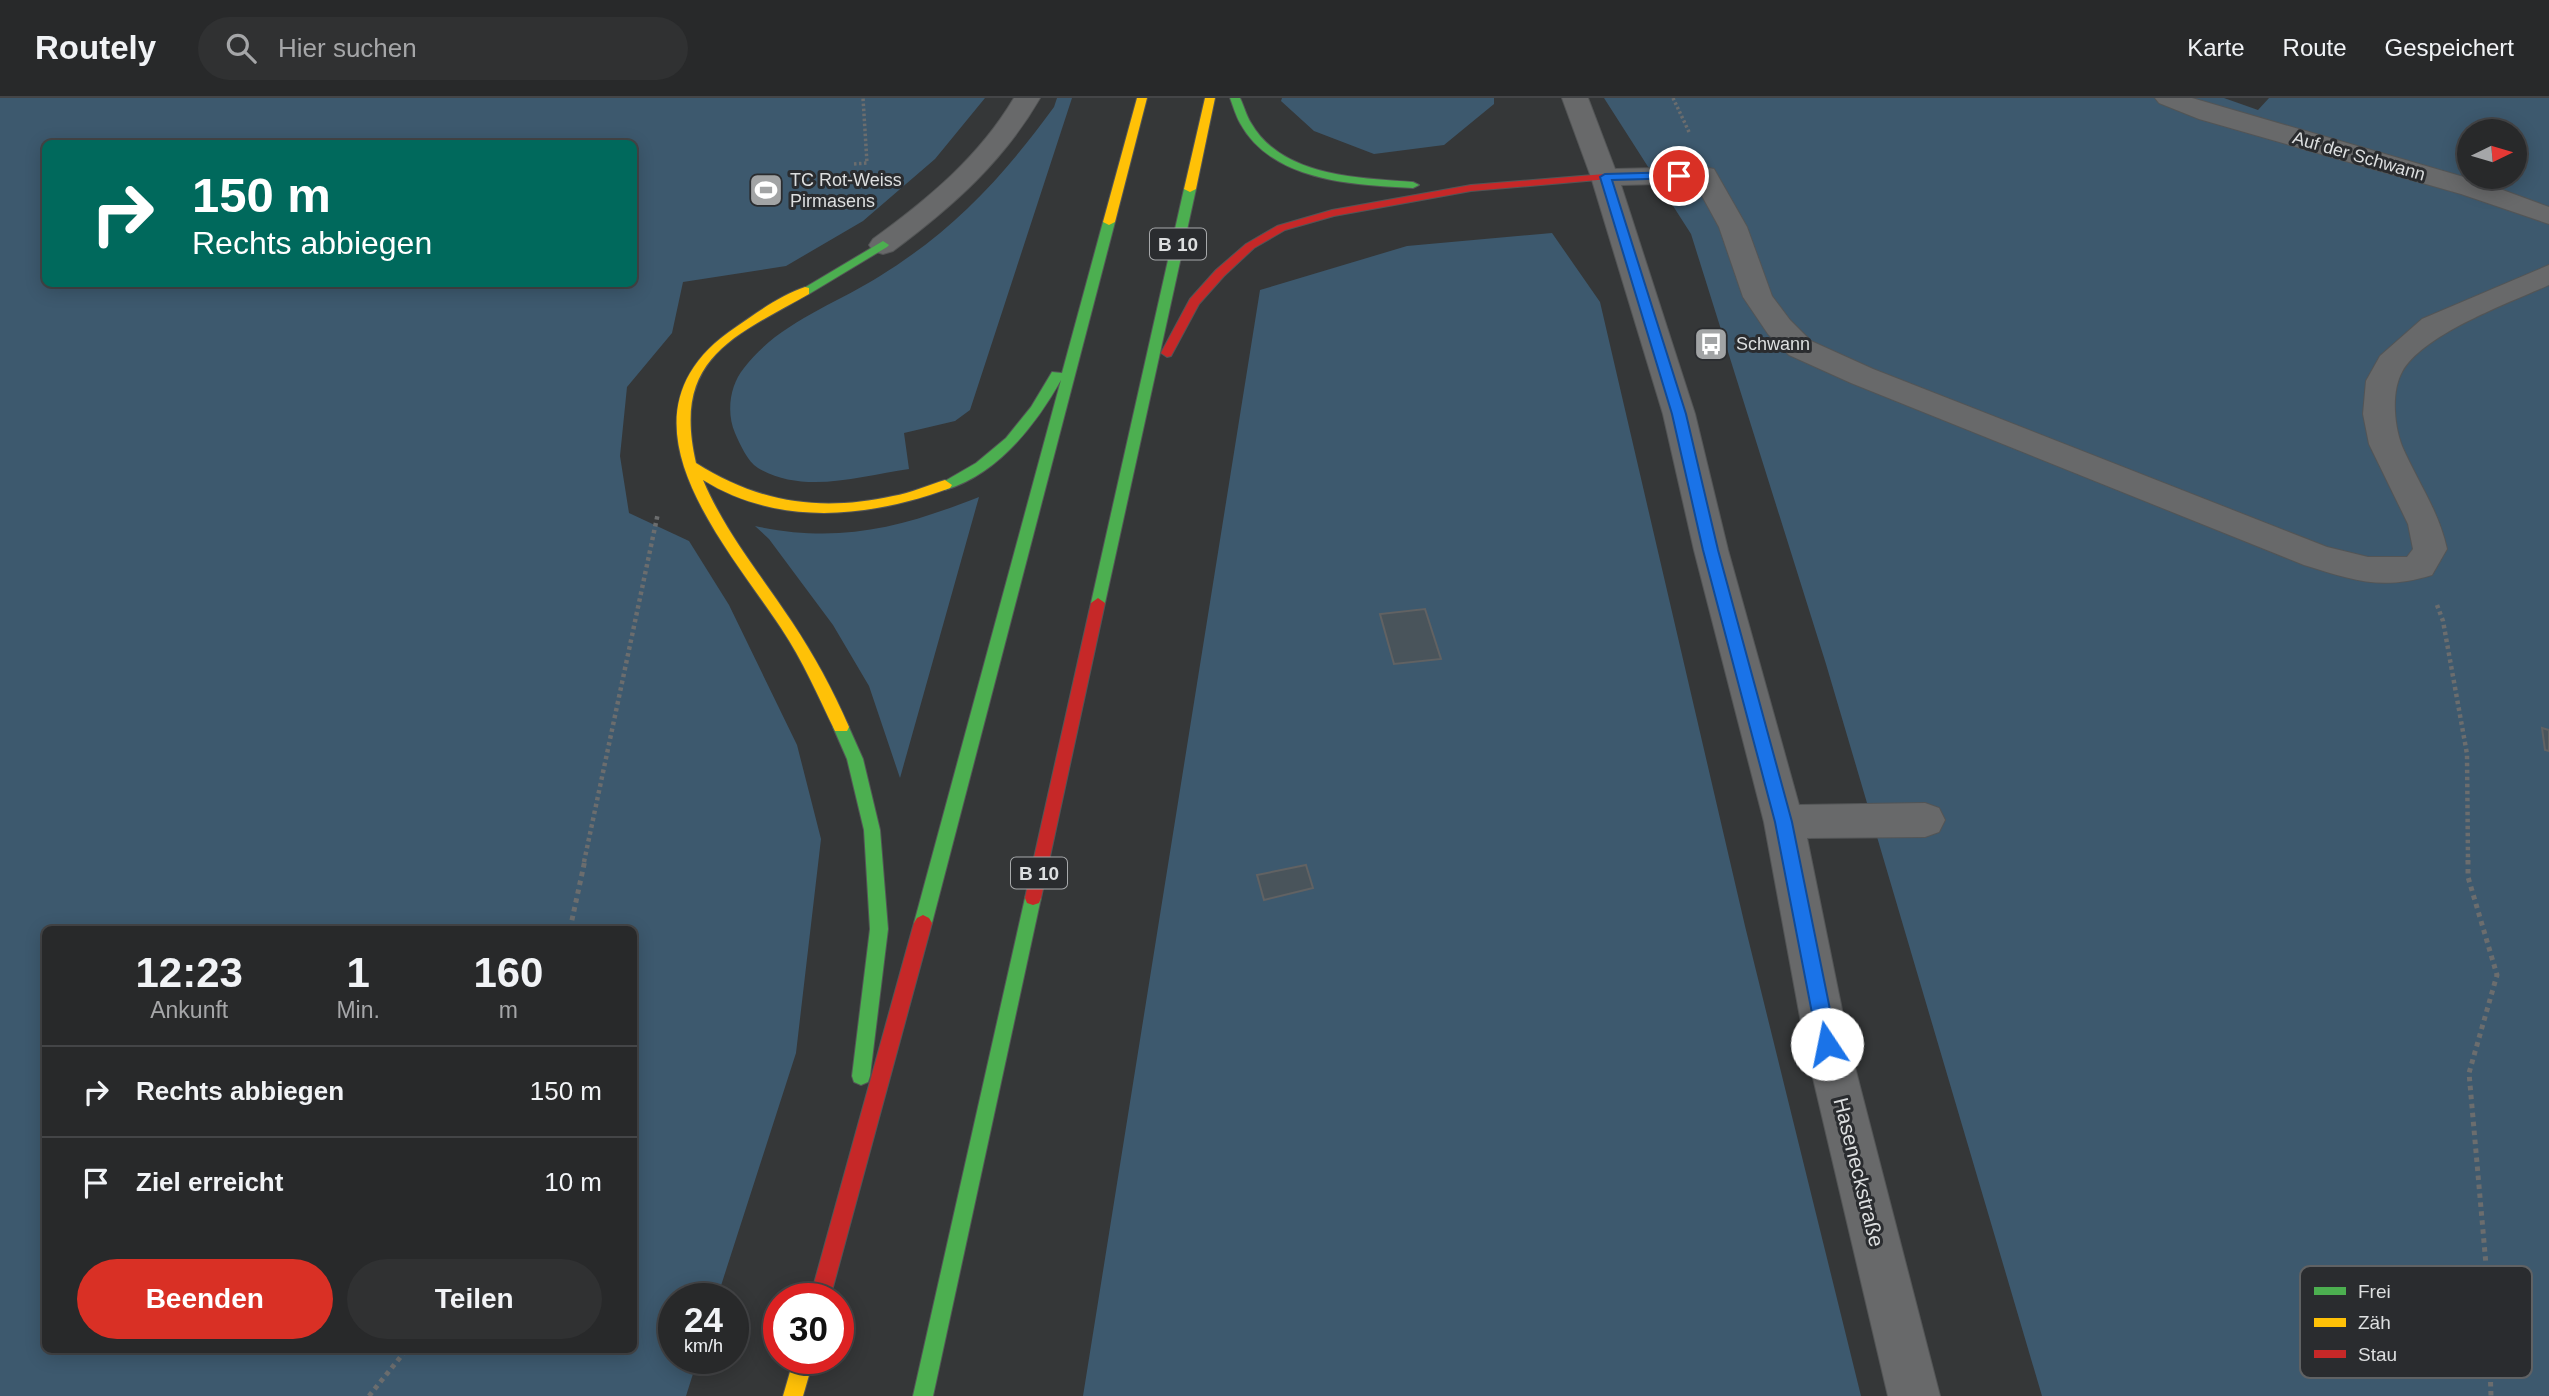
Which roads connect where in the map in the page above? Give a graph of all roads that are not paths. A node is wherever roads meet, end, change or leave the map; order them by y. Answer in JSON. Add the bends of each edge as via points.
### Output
{"nodes":[{"id":1,"x":1027,"y":98,"type":"edge"},
{"id":2,"x":1142,"y":98,"type":"edge"},
{"id":3,"x":1209,"y":98,"type":"edge"},
{"id":4,"x":1235,"y":98,"type":"edge"},
{"id":5,"x":1574,"y":98,"type":"edge"},
{"id":6,"x":2168,"y":98,"type":"edge"},
{"id":7,"x":1605,"y":177,"type":"junction"},
{"id":8,"x":1471,"y":188,"type":"junction"},
{"id":9,"x":2549,"y":216,"type":"edge"},
{"id":10,"x":883,"y":245,"type":"joint"},
{"id":11,"x":2549,"y":274,"type":"edge"},
{"id":12,"x":1083,"y":322,"type":"junction"},
{"id":13,"x":1147,"y":390,"type":"junction"},
{"id":14,"x":689,"y":458,"type":"junction"},
{"id":15,"x":1925,"y":820,"type":"dead end"},
{"id":16,"x":1784,"y":822,"type":"junction"},
{"id":17,"x":844,"y":1210,"type":"junction"},
{"id":18,"x":824,"y":1283,"type":"edge"},
{"id":19,"x":799,"y":1374,"type":"edge"},
{"id":20,"x":793,"y":1396,"type":"edge"},
{"id":21,"x":923,"y":1396,"type":"edge"},
{"id":22,"x":1914,"y":1396,"type":"edge"}],
"edges":[{"from":1,"to":10,"type":"street","via":[[1001,137],[952,191]]},
{"from":2,"to":12,"type":"highway"},
{"from":3,"to":13,"type":"highway","number":"B 10"},
{"from":4,"to":8,"type":"highway","via":[[1243,122],[1258,141],[1278,156],[1321,175]]},
{"from":5,"to":7,"type":"street","name":"Haseneckstraße"},
{"from":6,"to":9,"type":"street","name":"Auf der Schwann","via":[[2471,188]]},
{"from":7,"to":8,"type":"highway"},
{"from":7,"to":11,"type":"street","via":[[1704,175],[1733,227],[1758,297],[1800,348],[2316,556],[2367,570],[2407,571],[2420,566],[2430,548],[2425,524],[2385,444],[2379,414],[2382,381],[2391,363],[2433,326]]},
{"from":7,"to":16,"type":"street","name":"Haseneckstraße","via":[[1679,414]]},
{"from":8,"to":13,"type":"highway","via":[[1332,213],[1280,228],[1250,246],[1194,302]]},
{"from":10,"to":14,"type":"highway","via":[[758,318],[698,366],[683,397],[681,426]]},
{"from":12,"to":14,"type":"highway","via":[[1045,399],[1019,433],[978,471],[930,493],[887,504],[793,507],[736,491]]},
{"from":12,"to":17,"type":"highway"},
{"from":13,"to":21,"type":"highway","number":"B 10"},
{"from":14,"to":17,"type":"highway","via":[[723,535],[787,626],[838,719],[855,759],[872,830],[879,929]]},
{"from":15,"to":16,"type":"street"},
{"from":16,"to":22,"type":"street","name":"Haseneckstraße","via":[[1827,1044]]},
{"from":17,"to":18,"type":"highway"},
{"from":19,"to":20,"type":"highway"}]}
